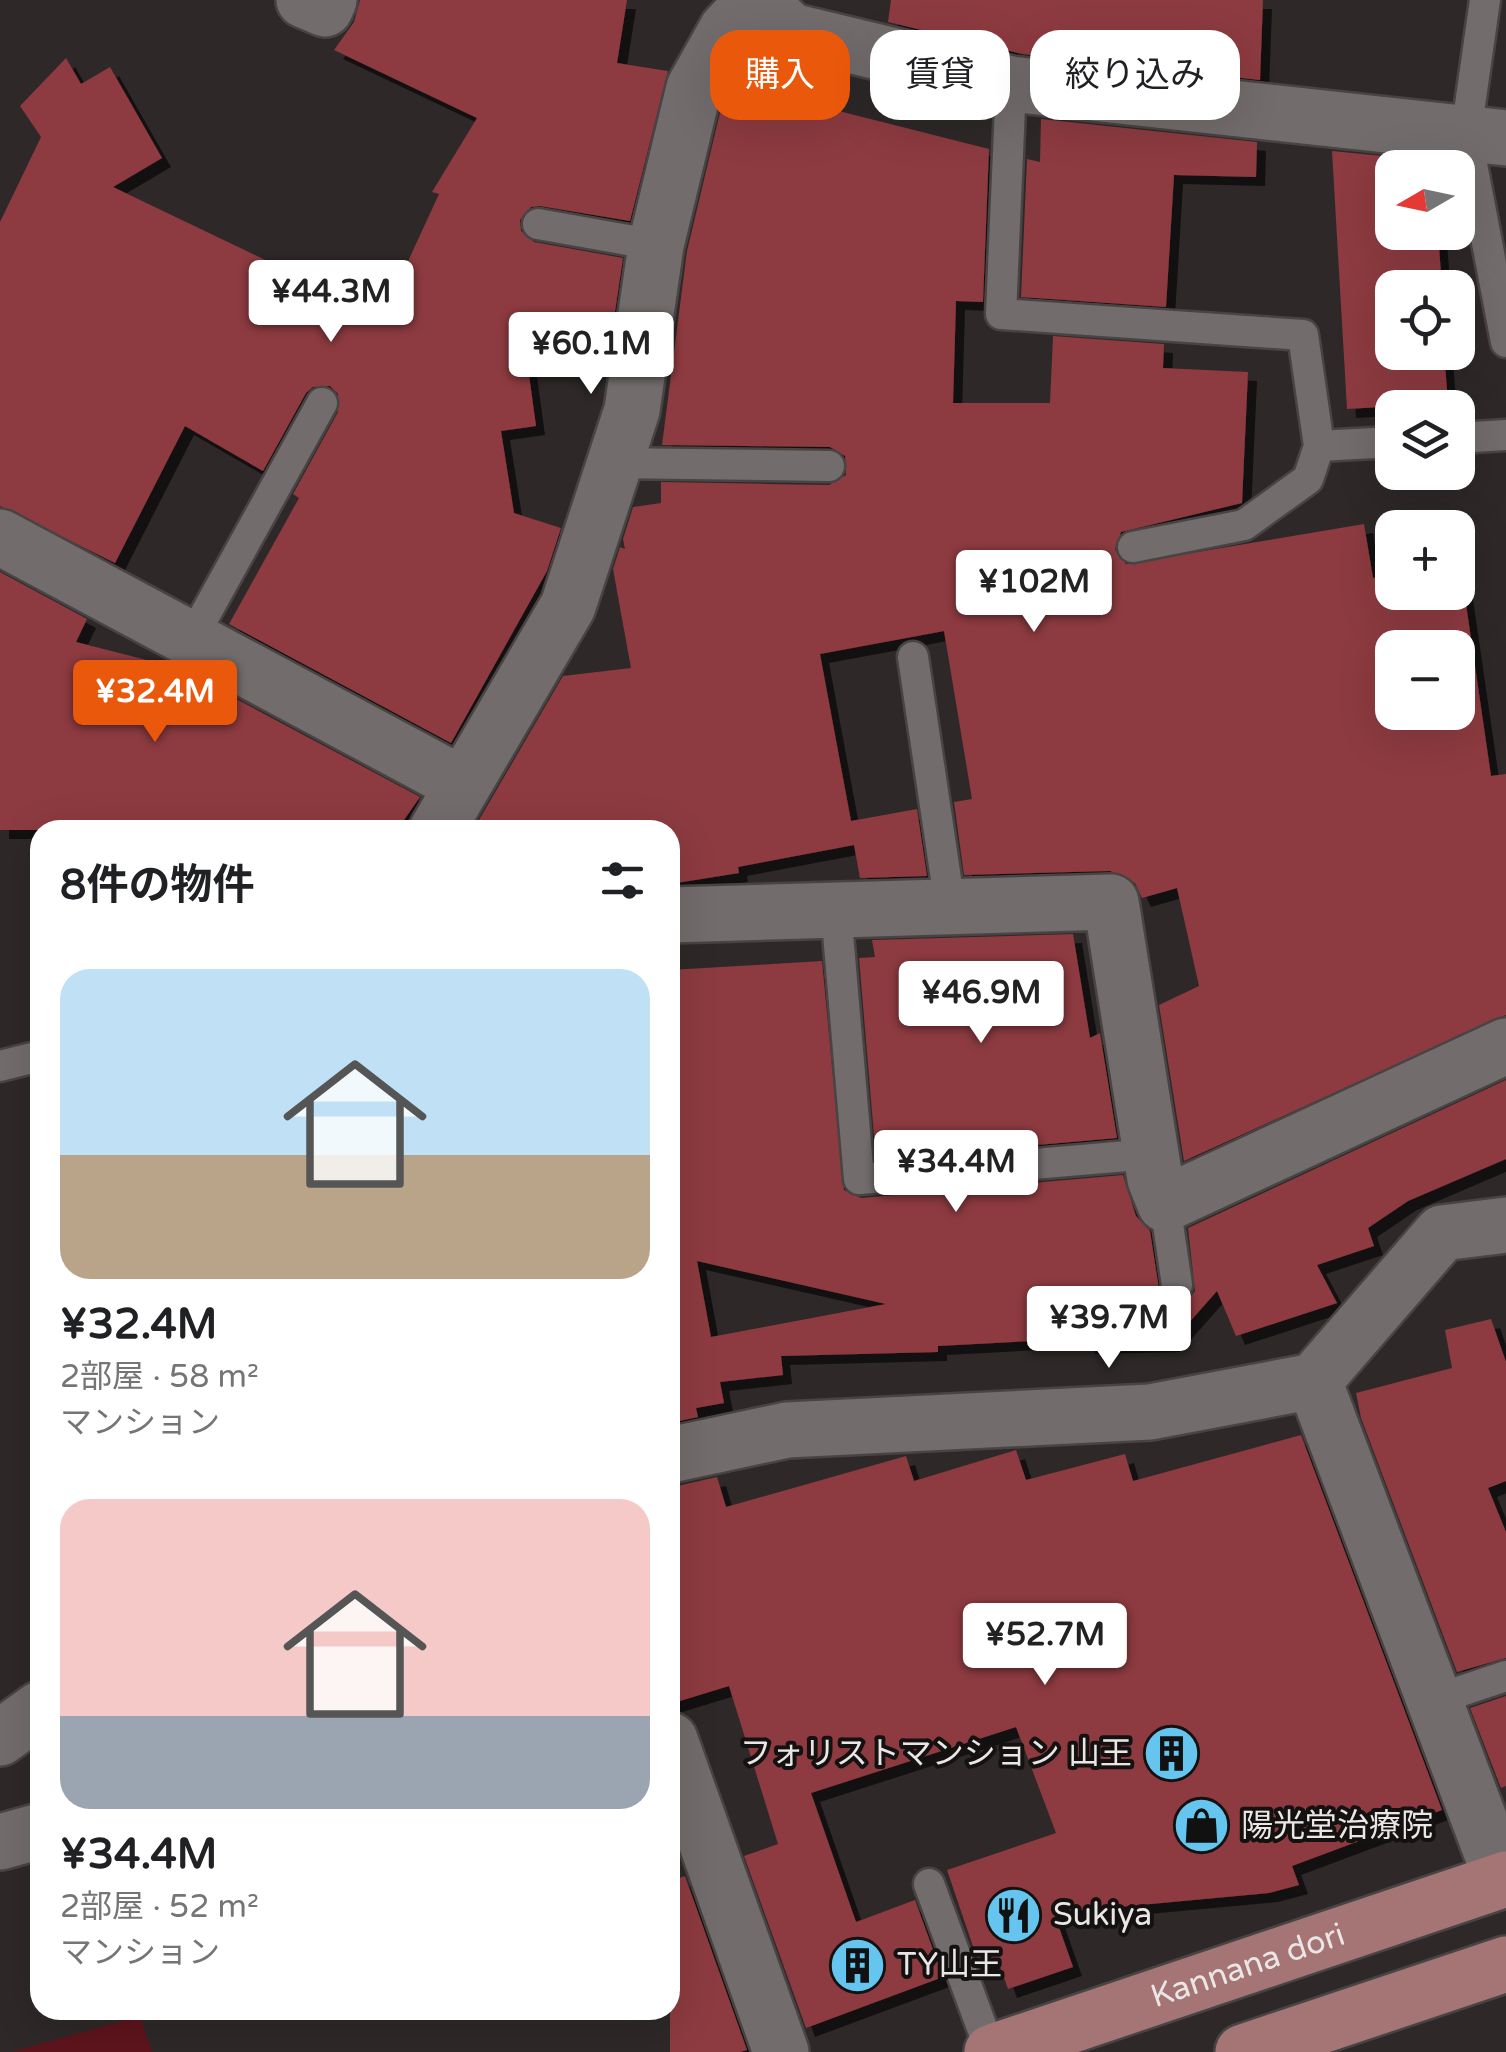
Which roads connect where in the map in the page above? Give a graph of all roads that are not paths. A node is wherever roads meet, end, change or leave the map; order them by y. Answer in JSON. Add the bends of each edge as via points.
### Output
{"nodes":[{"id":1,"x":304,"y":0,"type":"edge"},
{"id":2,"x":330,"y":0,"type":"edge"},
{"id":3,"x":757,"y":0,"type":"edge"},
{"id":4,"x":1486,"y":0,"type":"edge"},
{"id":5,"x":1012,"y":84,"type":"junction"},
{"id":6,"x":1486,"y":135,"type":"edge"},
{"id":7,"x":538,"y":224,"type":"dead end"},
{"id":8,"x":656,"y":246,"type":"junction"},
{"id":9,"x":1506,"y":342,"type":"edge"},
{"id":10,"x":322,"y":404,"type":"dead end"},
{"id":11,"x":1506,"y":435,"type":"edge"},
{"id":12,"x":1475,"y":437,"type":"edge"},
{"id":13,"x":1375,"y":443,"type":"edge"},
{"id":14,"x":1318,"y":446,"type":"junction"},
{"id":15,"x":615,"y":463,"type":"junction"},
{"id":16,"x":828,"y":466,"type":"dead end"},
{"id":17,"x":0,"y":537,"type":"edge"},
{"id":18,"x":1133,"y":547,"type":"dead end"},
{"id":19,"x":192,"y":640,"type":"junction"},
{"id":20,"x":914,"y":656,"type":"dead end"},
{"id":21,"x":450,"y":807,"type":"edge"},
{"id":22,"x":950,"y":906,"type":"junction"},
{"id":23,"x":836,"y":910,"type":"junction"},
{"id":24,"x":680,"y":915,"type":"edge"},
{"id":25,"x":1506,"y":1046,"type":"edge"},
{"id":26,"x":30,"y":1058,"type":"edge"},
{"id":27,"x":0,"y":1066,"type":"edge"},
{"id":28,"x":1158,"y":1179,"type":"junction"},
{"id":29,"x":1506,"y":1225,"type":"edge"},
{"id":30,"x":1177,"y":1286,"type":"dead end"},
{"id":31,"x":1314,"y":1381,"type":"junction"},
{"id":32,"x":680,"y":1453,"type":"edge"},
{"id":33,"x":1506,"y":1676,"type":"edge"},
{"id":34,"x":1436,"y":1699,"type":"junction"},
{"id":35,"x":30,"y":1716,"type":"edge"},
{"id":36,"x":0,"y":1738,"type":"edge"},
{"id":37,"x":680,"y":1768,"type":"edge"},
{"id":38,"x":30,"y":1834,"type":"edge"},
{"id":39,"x":0,"y":1842,"type":"edge"},
{"id":40,"x":1504,"y":1880,"type":"edge"},
{"id":41,"x":929,"y":1884,"type":"dead end"},
{"id":42,"x":1506,"y":1964,"type":"edge"},
{"id":43,"x":781,"y":2052,"type":"edge"},
{"id":44,"x":991,"y":2052,"type":"edge"},
{"id":45,"x":1243,"y":2052,"type":"edge"}],
"edges":[{"from":1,"to":2,"type":"street","via":[[325,9]]},
{"from":3,"to":5,"type":"street","via":[[791,31]]},
{"from":3,"to":8,"type":"street","via":[[727,29],[694,88]]},
{"from":4,"to":6,"type":"lane"},
{"from":5,"to":6,"type":"street"},
{"from":5,"to":14,"type":"lane","via":[[1001,314],[1303,335]]},
{"from":6,"to":9,"type":"lane"},
{"from":7,"to":8,"type":"lane"},
{"from":8,"to":15,"type":"street","via":[[632,410]]},
{"from":10,"to":19,"type":"lane"},
{"from":11,"to":12,"type":"lane"},
{"from":13,"to":14,"type":"lane"},
{"from":14,"to":18,"type":"lane","via":[[1308,480],[1244,525]]},
{"from":15,"to":16,"type":"lane"},
{"from":15,"to":21,"type":"street","via":[[568,606]]},
{"from":17,"to":19,"type":"street"},
{"from":19,"to":21,"type":"street"},
{"from":20,"to":22,"type":"lane"},
{"from":22,"to":23,"type":"street"},
{"from":22,"to":28,"type":"street","via":[[1111,902]]},
{"from":23,"to":24,"type":"street"},
{"from":23,"to":28,"type":"lane","via":[[859,1179]]},
{"from":25,"to":28,"type":"street"},
{"from":26,"to":27,"type":"lane"},
{"from":28,"to":30,"type":"lane"},
{"from":29,"to":31,"type":"street","via":[[1442,1233]]},
{"from":31,"to":32,"type":"street","via":[[1150,1412],[787,1430]]},
{"from":31,"to":34,"type":"street"},
{"from":33,"to":34,"type":"lane"},
{"from":34,"to":40,"type":"street"},
{"from":35,"to":36,"type":"street"},
{"from":37,"to":43,"type":"street"},
{"from":38,"to":39,"type":"street"},
{"from":40,"to":44,"type":"main road","name":"Kannana dori"},
{"from":41,"to":44,"type":"lane"},
{"from":42,"to":45,"type":"main road"}]}
